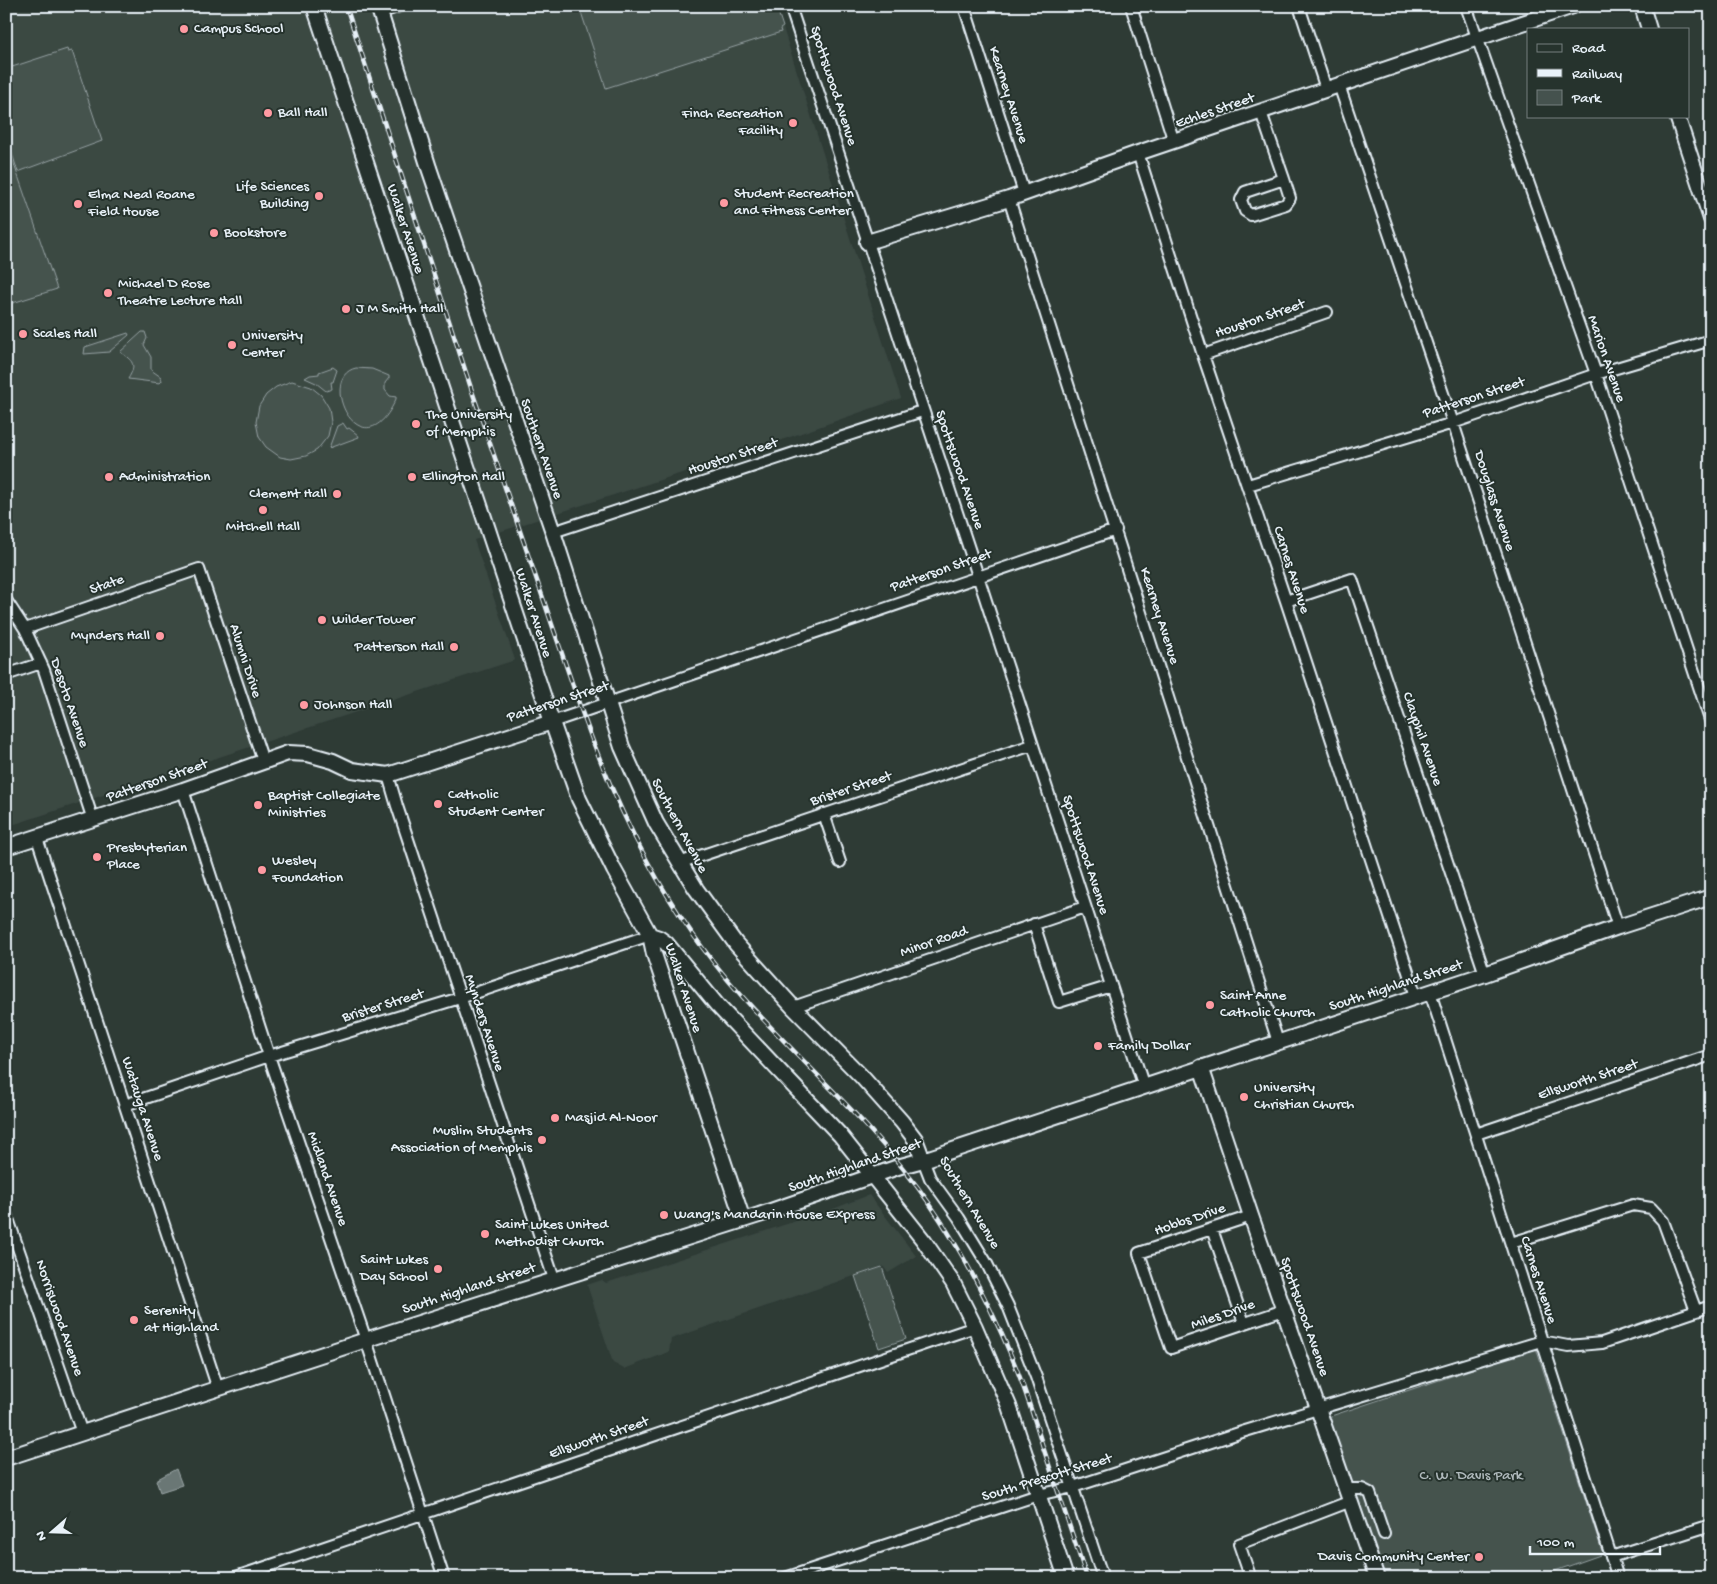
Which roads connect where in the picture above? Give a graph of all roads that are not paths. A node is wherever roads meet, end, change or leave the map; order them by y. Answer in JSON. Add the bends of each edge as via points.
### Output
{"nodes":[{"id":1,"x":314,"y":6,"type":"edge"},
{"id":2,"x":400,"y":6,"type":"edge"},
{"id":3,"x":790,"y":6,"type":"edge"},
{"id":4,"x":964,"y":6,"type":"edge"},
{"id":5,"x":1131,"y":6,"type":"edge"},
{"id":6,"x":1299,"y":6,"type":"edge"},
{"id":7,"x":1466,"y":6,"type":"edge"},
{"id":8,"x":1574,"y":6,"type":"edge"},
{"id":9,"x":1642,"y":6,"type":"edge"},
{"id":10,"x":379,"y":10,"type":"edge"},
{"id":11,"x":1649,"y":28,"type":"edge"},
{"id":12,"x":1476,"y":39,"type":"junction"},
{"id":13,"x":1333,"y":87,"type":"junction"},
{"id":14,"x":1261,"y":112,"type":"junction"},
{"id":15,"x":1678,"y":118,"type":"edge"},
{"id":16,"x":1174,"y":142,"type":"junction"},
{"id":17,"x":1138,"y":153,"type":"junction"},
{"id":18,"x":1284,"y":179,"type":"junction"},
{"id":19,"x":1024,"y":193,"type":"junction"},
{"id":20,"x":1009,"y":199,"type":"junction"},
{"id":21,"x":1710,"y":212,"type":"edge"},
{"id":22,"x":867,"y":242,"type":"junction"},
{"id":23,"x":1327,"y":312,"type":"dead end"},
{"id":24,"x":1711,"y":340,"type":"edge"},
{"id":25,"x":1203,"y":355,"type":"junction"},
{"id":26,"x":1596,"y":374,"type":"junction"},
{"id":27,"x":922,"y":411,"type":"junction"},
{"id":28,"x":1453,"y":423,"type":"junction"},
{"id":29,"x":1248,"y":486,"type":"junction"},
{"id":30,"x":1116,"y":530,"type":"junction"},
{"id":31,"x":553,"y":532,"type":"junction"},
{"id":32,"x":200,"y":569,"type":"joint"},
{"id":33,"x":978,"y":576,"type":"junction"},
{"id":34,"x":6,"y":600,"type":"edge"},
{"id":35,"x":1286,"y":601,"type":"junction"},
{"id":36,"x":25,"y":629,"type":"junction"},
{"id":37,"x":41,"y":663,"type":"junction"},
{"id":38,"x":6,"y":675,"type":"edge"},
{"id":39,"x":608,"y":703,"type":"junction"},
{"id":40,"x":552,"y":722,"type":"junction"},
{"id":41,"x":1711,"y":724,"type":"edge"},
{"id":42,"x":1032,"y":745,"type":"junction"},
{"id":43,"x":263,"y":762,"type":"junction"},
{"id":44,"x":388,"y":775,"type":"junction"},
{"id":45,"x":183,"y":790,"type":"junction"},
{"id":46,"x":824,"y":814,"type":"junction"},
{"id":47,"x":93,"y":820,"type":"junction"},
{"id":48,"x":36,"y":838,"type":"junction"},
{"id":49,"x":6,"y":847,"type":"edge"},
{"id":50,"x":840,"y":862,"type":"dead end"},
{"id":51,"x":680,"y":863,"type":"junction"},
{"id":52,"x":1711,"y":897,"type":"edge"},
{"id":53,"x":1085,"y":907,"type":"junction"},
{"id":54,"x":1034,"y":924,"type":"junction"},
{"id":55,"x":1618,"y":927,"type":"junction"},
{"id":56,"x":650,"y":935,"type":"junction"},
{"id":57,"x":1485,"y":974,"type":"junction"},
{"id":58,"x":1111,"y":986,"type":"junction"},
{"id":59,"x":1430,"y":992,"type":"junction"},
{"id":60,"x":1416,"y":996,"type":"junction"},
{"id":61,"x":460,"y":998,"type":"junction"},
{"id":62,"x":793,"y":1006,"type":"junction"},
{"id":63,"x":1278,"y":1042,"type":"junction"},
{"id":64,"x":1711,"y":1055,"type":"edge"},
{"id":65,"x":269,"y":1056,"type":"junction"},
{"id":66,"x":1201,"y":1067,"type":"junction"},
{"id":67,"x":1144,"y":1087,"type":"junction"},
{"id":68,"x":125,"y":1104,"type":"junction"},
{"id":69,"x":1476,"y":1134,"type":"junction"},
{"id":70,"x":923,"y":1160,"type":"junction"},
{"id":71,"x":873,"y":1176,"type":"junction"},
{"id":72,"x":6,"y":1212,"type":"edge"},
{"id":73,"x":1250,"y":1216,"type":"junction"},
{"id":74,"x":743,"y":1220,"type":"junction"},
{"id":75,"x":1212,"y":1228,"type":"junction"},
{"id":76,"x":1511,"y":1243,"type":"junction"},
{"id":77,"x":554,"y":1279,"type":"junction"},
{"id":78,"x":1711,"y":1306,"type":"edge"},
{"id":79,"x":1284,"y":1310,"type":"junction"},
{"id":80,"x":1696,"y":1311,"type":"junction"},
{"id":81,"x":1244,"y":1323,"type":"junction"},
{"id":82,"x":975,"y":1327,"type":"junction"},
{"id":83,"x":366,"y":1340,"type":"junction"},
{"id":84,"x":1542,"y":1340,"type":"junction"},
{"id":85,"x":1171,"y":1348,"type":"joint"},
{"id":86,"x":218,"y":1389,"type":"junction"},
{"id":87,"x":1318,"y":1408,"type":"junction"},
{"id":88,"x":82,"y":1433,"type":"junction"},
{"id":89,"x":6,"y":1458,"type":"edge"},
{"id":90,"x":1073,"y":1487,"type":"junction"},
{"id":91,"x":1038,"y":1495,"type":"junction"},
{"id":92,"x":1349,"y":1495,"type":"junction"},
{"id":93,"x":422,"y":1514,"type":"junction"},
{"id":94,"x":1711,"y":1525,"type":"edge"},
{"id":95,"x":1384,"y":1534,"type":"dead end"},
{"id":96,"x":1611,"y":1557,"type":"junction"},
{"id":97,"x":1249,"y":1574,"type":"dead end"},
{"id":98,"x":233,"y":1578,"type":"edge"},
{"id":99,"x":444,"y":1578,"type":"edge"},
{"id":100,"x":785,"y":1578,"type":"edge"},
{"id":101,"x":1066,"y":1578,"type":"edge"},
{"id":102,"x":1103,"y":1578,"type":"edge"},
{"id":103,"x":1377,"y":1578,"type":"edge"},
{"id":104,"x":1618,"y":1578,"type":"edge"}],
"edges":[{"from":1,"to":40,"type":"street","name":"Walker Avenue"},
{"from":2,"to":10,"type":"street"},
{"from":3,"to":22,"type":"street","name":"Spottswood Avenue"},
{"from":4,"to":19,"type":"street","name":"Kearney Avenue"},
{"from":5,"to":16,"type":"street"},
{"from":6,"to":13,"type":"street","name":"Douglass Avenue"},
{"from":7,"to":12,"type":"street","name":"Marion Avenue"},
{"from":8,"to":12,"type":"street","name":"Echles Street"},
{"from":9,"to":11,"type":"street"},
{"from":10,"to":31,"type":"street","name":"Southern Avenue","via":[[429,168]]},
{"from":12,"to":13,"type":"street","name":"Echles Street"},
{"from":12,"to":26,"type":"street","name":"Marion Avenue"},
{"from":13,"to":14,"type":"street","name":"Echles Street"},
{"from":13,"to":28,"type":"street","name":"Douglass Avenue"},
{"from":14,"to":16,"type":"street","name":"Echles Street"},
{"from":14,"to":18,"type":"street"},
{"from":15,"to":21,"type":"street"},
{"from":16,"to":17,"type":"street","name":"Echles Street"},
{"from":17,"to":19,"type":"street","name":"Echles Street"},
{"from":17,"to":25,"type":"street","name":"Carnes Avenue"},
{"from":18,"to":18,"type":"street","via":[[1290,198],[1286,204],[1252,215],[1245,211],[1241,200],[1245,192]]},
{"from":19,"to":20,"type":"street","name":"Echles Street"},
{"from":20,"to":22,"type":"street","name":"Echles Street"},
{"from":20,"to":30,"type":"street","name":"Kearney Avenue"},
{"from":22,"to":27,"type":"street","name":"Spottswood Avenue"},
{"from":23,"to":25,"type":"street","name":"Houston Street"},
{"from":24,"to":26,"type":"street","name":"Patterson Street"},
{"from":25,"to":29,"type":"street","name":"Carnes Avenue"},
{"from":26,"to":28,"type":"street","name":"Patterson Street"},
{"from":26,"to":41,"type":"street","name":"Marion Avenue"},
{"from":27,"to":31,"type":"street","name":"Houston Street"},
{"from":27,"to":33,"type":"street","name":"Spottswood Avenue"},
{"from":28,"to":29,"type":"street","name":"Patterson Street"},
{"from":28,"to":55,"type":"street","name":"Douglass Avenue"},
{"from":29,"to":35,"type":"street","name":"Carnes Avenue"},
{"from":30,"to":33,"type":"street","name":"Patterson Street"},
{"from":30,"to":63,"type":"street","name":"Kearney Avenue"},
{"from":31,"to":39,"type":"street","name":"Southern Avenue"},
{"from":32,"to":36,"type":"street","name":"State"},
{"from":32,"to":43,"type":"street","name":"Alumni Drive"},
{"from":33,"to":39,"type":"street","name":"Patterson Street"},
{"from":33,"to":42,"type":"street","name":"Spottswood Avenue"},
{"from":34,"to":36,"type":"street","name":"Desoto Avenue"},
{"from":35,"to":57,"type":"street","name":"Clayphil Avenue","via":[[1352,579]]},
{"from":35,"to":60,"type":"street","name":"Carnes Avenue"},
{"from":36,"to":37,"type":"street","name":"Desoto Avenue"},
{"from":37,"to":38,"type":"street"},
{"from":37,"to":47,"type":"street","name":"Desoto Avenue"},
{"from":39,"to":40,"type":"street","name":"Patterson Street"},
{"from":39,"to":51,"type":"street","name":"Southern Avenue","via":[[622,747],[656,823]]},
{"from":40,"to":44,"type":"street","name":"Patterson Street"},
{"from":40,"to":56,"type":"street","name":"Walker Avenue","via":[[586,814]]},
{"from":42,"to":46,"type":"street","name":"Brister Street"},
{"from":42,"to":53,"type":"street","name":"Spottswood Avenue"},
{"from":43,"to":44,"type":"street","name":"Patterson Street","via":[[288,753],[308,754],[352,770]]},
{"from":43,"to":45,"type":"street","name":"Patterson Street"},
{"from":44,"to":61,"type":"street","name":"Mynders Avenue"},
{"from":45,"to":47,"type":"street","name":"Patterson Street"},
{"from":45,"to":65,"type":"street","name":"Midland Avenue"},
{"from":46,"to":50,"type":"street"},
{"from":46,"to":51,"type":"street","name":"Brister Street"},
{"from":47,"to":48,"type":"street","name":"Patterson Street"},
{"from":48,"to":49,"type":"street","name":"Patterson Street"},
{"from":48,"to":68,"type":"street","name":"Watauga Avenue"},
{"from":51,"to":62,"type":"street","name":"Southern Avenue","via":[[730,936]]},
{"from":52,"to":55,"type":"street","name":"South Highland Street"},
{"from":53,"to":54,"type":"street","name":"Minor Road"},
{"from":53,"to":58,"type":"street","name":"Spottswood Avenue"},
{"from":54,"to":58,"type":"street","via":[[1059,1002]]},
{"from":54,"to":62,"type":"street","name":"Minor Road"},
{"from":55,"to":57,"type":"street","name":"South Highland Street"},
{"from":56,"to":61,"type":"street","name":"Brister Street"},
{"from":56,"to":71,"type":"street","via":[[666,943],[717,1005],[840,1135]]},
{"from":56,"to":74,"type":"street","name":"Walker Avenue"},
{"from":57,"to":59,"type":"street","name":"South Highland Street"},
{"from":58,"to":67,"type":"street","name":"Spottswood Avenue"},
{"from":59,"to":60,"type":"street","name":"South Highland Street"},
{"from":59,"to":69,"type":"street","name":"Carnes Avenue"},
{"from":60,"to":63,"type":"street","name":"South Highland Street"},
{"from":61,"to":65,"type":"street","name":"Brister Street"},
{"from":61,"to":77,"type":"street","name":"Mynders Avenue"},
{"from":62,"to":70,"type":"street","name":"Southern Avenue","via":[[902,1122],[915,1139]]},
{"from":63,"to":66,"type":"street","name":"South Highland Street"},
{"from":64,"to":69,"type":"street","name":"Ellsworth Street"},
{"from":65,"to":68,"type":"street","name":"Brister Street"},
{"from":65,"to":83,"type":"street","name":"Midland Avenue"},
{"from":66,"to":67,"type":"street","name":"South Highland Street"},
{"from":66,"to":73,"type":"street","name":"Spottswood Avenue"},
{"from":67,"to":70,"type":"street","name":"South Highland Street"},
{"from":68,"to":86,"type":"street","name":"Watauga Avenue"},
{"from":69,"to":76,"type":"street","name":"Carnes Avenue"},
{"from":70,"to":71,"type":"street","name":"South Highland Street"},
{"from":70,"to":90,"type":"street","name":"Southern Avenue","via":[[930,1178],[986,1262],[1008,1306]]},
{"from":71,"to":74,"type":"street","name":"South Highland Street"},
{"from":71,"to":82,"type":"street","via":[[953,1283]]},
{"from":72,"to":88,"type":"street","name":"Norriswood Avenue"},
{"from":73,"to":75,"type":"street","name":"Hobbs Drive"},
{"from":73,"to":79,"type":"street","name":"Spottswood Avenue"},
{"from":74,"to":77,"type":"street","name":"South Highland Street"},
{"from":75,"to":81,"type":"street"},
{"from":75,"to":85,"type":"street","name":"Hobbs Drive","via":[[1139,1253]]},
{"from":76,"to":80,"type":"street","via":[[1632,1205],[1651,1208],[1663,1221]]},
{"from":76,"to":84,"type":"street","name":"Carnes Avenue"},
{"from":77,"to":83,"type":"street","name":"South Highland Street"},
{"from":78,"to":80,"type":"street"},
{"from":79,"to":81,"type":"street","name":"Miles Drive"},
{"from":79,"to":87,"type":"street","name":"Spottswood Avenue"},
{"from":80,"to":84,"type":"street","via":[[1602,1343],[1568,1346]]},
{"from":81,"to":85,"type":"street","name":"Miles Drive"},
{"from":82,"to":91,"type":"street","via":[[1009,1406]]},
{"from":82,"to":93,"type":"street","name":"Ellsworth Street"},
{"from":83,"to":86,"type":"street","name":"South Highland Street"},
{"from":83,"to":93,"type":"street","name":"Midland Avenue"},
{"from":84,"to":87,"type":"street","name":"South Prescott Street"},
{"from":84,"to":96,"type":"street","name":"Carnes Avenue"},
{"from":86,"to":88,"type":"street","name":"South Highland Street"},
{"from":87,"to":90,"type":"street","name":"South Prescott Street"},
{"from":87,"to":92,"type":"street","name":"Spottswood Avenue"},
{"from":88,"to":89,"type":"street","name":"South Highland Street"},
{"from":90,"to":91,"type":"street","name":"South Prescott Street"},
{"from":90,"to":102,"type":"street","name":"Southern Avenue"},
{"from":91,"to":100,"type":"street","name":"South Prescott Street"},
{"from":91,"to":101,"type":"street"},
{"from":92,"to":95,"type":"street","via":[[1362,1488],[1370,1493]]},
{"from":92,"to":97,"type":"street","via":[[1239,1544]]},
{"from":92,"to":103,"type":"street","name":"Spottswood Avenue"},
{"from":93,"to":98,"type":"street","name":"Ellsworth Street"},
{"from":93,"to":99,"type":"street","name":"Midland Avenue"},
{"from":94,"to":96,"type":"street"},
{"from":96,"to":104,"type":"street","name":"Carnes Avenue"}]}
